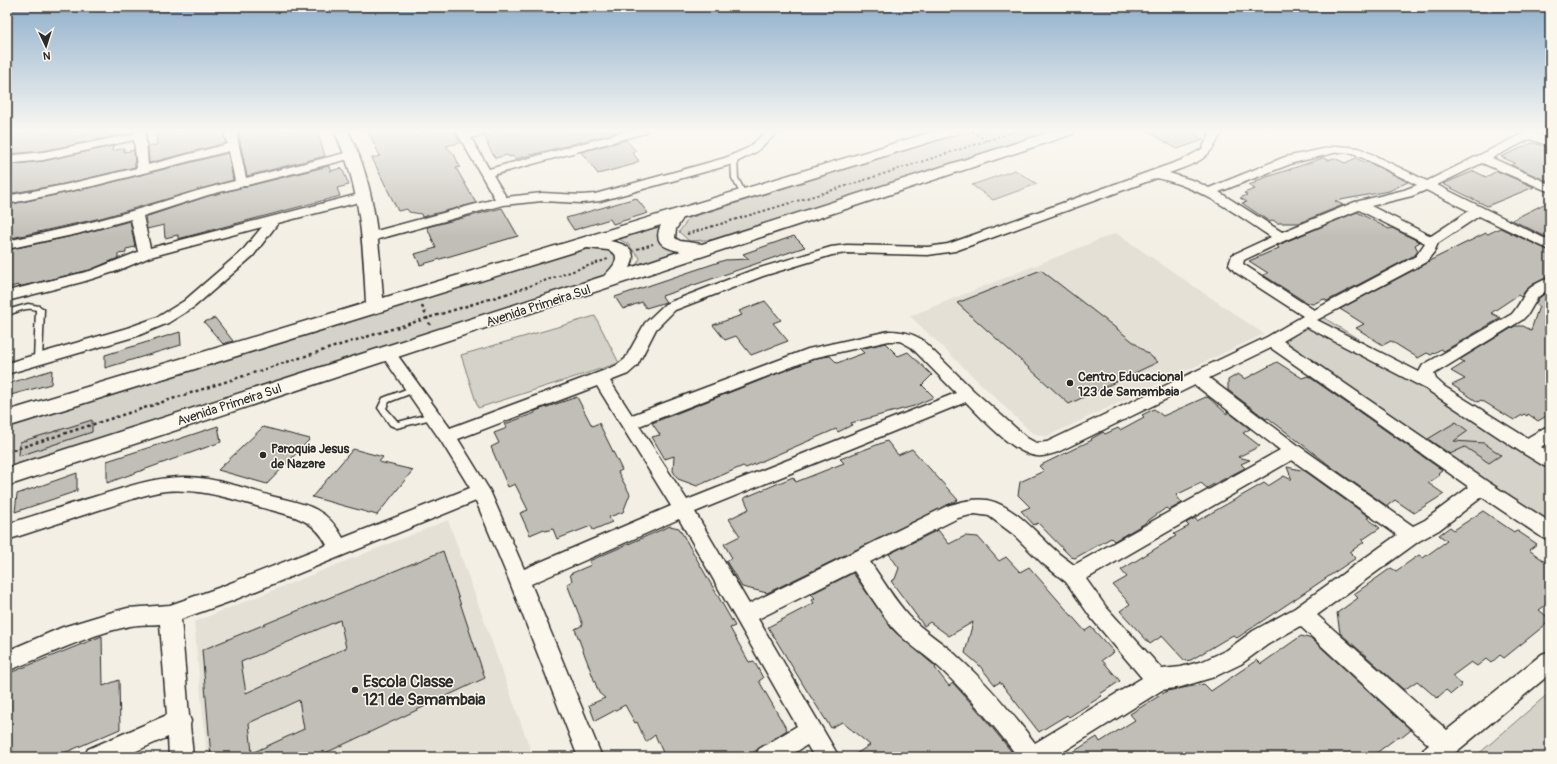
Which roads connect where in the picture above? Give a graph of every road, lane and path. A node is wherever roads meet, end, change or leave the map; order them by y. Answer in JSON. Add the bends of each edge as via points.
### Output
{"nodes":[{"id":1,"x":152,"y":167,"type":"edge"},
{"id":2,"x":238,"y":167,"type":"edge"},
{"id":3,"x":305,"y":167,"type":"edge"},
{"id":4,"x":356,"y":167,"type":"edge"},
{"id":5,"x":483,"y":167,"type":"edge"},
{"id":6,"x":506,"y":167,"type":"edge"},
{"id":7,"x":707,"y":167,"type":"edge"},
{"id":8,"x":734,"y":167,"type":"edge"},
{"id":9,"x":833,"y":167,"type":"edge"},
{"id":10,"x":906,"y":167,"type":"edge"},
{"id":11,"x":958,"y":167,"type":"edge"},
{"id":12,"x":1176,"y":167,"type":"edge"},
{"id":13,"x":1271,"y":167,"type":"edge"},
{"id":14,"x":1390,"y":167,"type":"edge"},
{"id":15,"x":1464,"y":167,"type":"edge"},
{"id":16,"x":1501,"y":167,"type":"edge"},
{"id":17,"x":143,"y":169,"type":"joint"},
{"id":18,"x":486,"y":172,"type":"junction"},
{"id":19,"x":1157,"y":174,"type":"junction"},
{"id":20,"x":241,"y":182,"type":"junction"},
{"id":21,"x":1428,"y":185,"type":"junction"},
{"id":22,"x":1550,"y":188,"type":"edge"},
{"id":23,"x":1209,"y":192,"type":"junction"},
{"id":24,"x":743,"y":194,"type":"junction"},
{"id":25,"x":363,"y":197,"type":"junction"},
{"id":26,"x":7,"y":200,"type":"edge"},
{"id":27,"x":502,"y":201,"type":"junction"},
{"id":28,"x":1359,"y":205,"type":"junction"},
{"id":29,"x":1478,"y":211,"type":"junction"},
{"id":30,"x":136,"y":214,"type":"junction"},
{"id":31,"x":678,"y":214,"type":"junction"},
{"id":32,"x":274,"y":220,"type":"junction"},
{"id":33,"x":370,"y":237,"type":"junction"},
{"id":34,"x":1281,"y":237,"type":"junction"},
{"id":35,"x":667,"y":240,"type":"junction"},
{"id":36,"x":1432,"y":241,"type":"junction"},
{"id":37,"x":582,"y":244,"type":"junction"},
{"id":38,"x":7,"y":245,"type":"edge"},
{"id":39,"x":1550,"y":246,"type":"edge"},
{"id":40,"x":703,"y":250,"type":"junction"},
{"id":41,"x":625,"y":253,"type":"junction"},
{"id":42,"x":145,"y":254,"type":"junction"},
{"id":43,"x":610,"y":280,"type":"junction"},
{"id":44,"x":1550,"y":282,"type":"edge"},
{"id":45,"x":417,"y":294,"type":"junction"},
{"id":46,"x":7,"y":296,"type":"edge"},
{"id":47,"x":376,"y":306,"type":"junction"},
{"id":48,"x":7,"y":313,"type":"edge"},
{"id":49,"x":427,"y":318,"type":"junction"},
{"id":50,"x":1310,"y":319,"type":"junction"},
{"id":51,"x":435,"y":338,"type":"junction"},
{"id":52,"x":1272,"y":341,"type":"junction"},
{"id":53,"x":388,"y":353,"type":"junction"},
{"id":54,"x":38,"y":360,"type":"junction"},
{"id":55,"x":7,"y":369,"type":"edge"},
{"id":56,"x":1196,"y":377,"type":"junction"},
{"id":57,"x":600,"y":379,"type":"junction"},
{"id":58,"x":1431,"y":384,"type":"junction"},
{"id":59,"x":414,"y":389,"type":"junction"},
{"id":60,"x":968,"y":395,"type":"junction"},
{"id":61,"x":432,"y":416,"type":"junction"},
{"id":62,"x":7,"y":420,"type":"edge"},
{"id":63,"x":629,"y":423,"type":"junction"},
{"id":64,"x":1550,"y":432,"type":"edge"},
{"id":65,"x":447,"y":436,"type":"junction"},
{"id":66,"x":1527,"y":446,"type":"junction"},
{"id":67,"x":1293,"y":451,"type":"junction"},
{"id":68,"x":7,"y":452,"type":"edge"},
{"id":69,"x":1550,"y":461,"type":"edge"},
{"id":70,"x":7,"y":476,"type":"edge"},
{"id":71,"x":1482,"y":487,"type":"junction"},
{"id":72,"x":481,"y":491,"type":"junction"},
{"id":73,"x":683,"y":509,"type":"junction"},
{"id":74,"x":7,"y":532,"type":"edge"},
{"id":75,"x":1550,"y":532,"type":"edge"},
{"id":76,"x":1412,"y":535,"type":"junction"},
{"id":77,"x":340,"y":549,"type":"junction"},
{"id":78,"x":857,"y":560,"type":"junction"},
{"id":79,"x":1073,"y":576,"type":"junction"},
{"id":80,"x":519,"y":580,"type":"junction"},
{"id":81,"x":170,"y":614,"type":"junction"},
{"id":82,"x":1302,"y":615,"type":"junction"},
{"id":83,"x":744,"y":616,"type":"junction"},
{"id":84,"x":7,"y":661,"type":"edge"},
{"id":85,"x":1550,"y":661,"type":"edge"},
{"id":86,"x":1158,"y":680,"type":"junction"},
{"id":87,"x":180,"y":721,"type":"junction"},
{"id":88,"x":811,"y":730,"type":"junction"},
{"id":89,"x":1439,"y":751,"type":"edge"},
{"id":90,"x":96,"y":757,"type":"edge"},
{"id":91,"x":182,"y":757,"type":"edge"},
{"id":92,"x":590,"y":757,"type":"edge"},
{"id":93,"x":767,"y":757,"type":"edge"},
{"id":94,"x":827,"y":757,"type":"edge"},
{"id":95,"x":1033,"y":757,"type":"edge"}],
"edges":[{"from":1,"to":17,"type":"street"},
{"from":2,"to":20,"type":"street"},
{"from":3,"to":20,"type":"street"},
{"from":4,"to":25,"type":"street"},
{"from":5,"to":18,"type":"street"},
{"from":6,"to":18,"type":"street"},
{"from":7,"to":27,"type":"street","via":[[596,198],[542,197]]},
{"from":8,"to":24,"type":"lane","via":[[735,178]]},
{"from":9,"to":24,"type":"street"},
{"from":10,"to":35,"type":"path"},
{"from":11,"to":40,"type":"street","name":"Avenida Primeira Sul"},
{"from":12,"to":19,"type":"street"},
{"from":13,"to":23,"type":"street"},
{"from":14,"to":21,"type":"street"},
{"from":15,"to":21,"type":"street"},
{"from":16,"to":22,"type":"street"},
{"from":17,"to":26,"type":"street","via":[[77,187]]},
{"from":18,"to":27,"type":"street"},
{"from":19,"to":23,"type":"street","via":[[1173,176]]},
{"from":19,"to":57,"type":"street","via":[[950,248],[928,251],[831,251],[758,274],[670,307],[650,326],[631,362],[622,370]]},
{"from":20,"to":30,"type":"street"},
{"from":21,"to":28,"type":"street","via":[[1403,195]]},
{"from":21,"to":29,"type":"street"},
{"from":23,"to":34,"type":"street"},
{"from":24,"to":31,"type":"street"},
{"from":25,"to":32,"type":"street"},
{"from":25,"to":33,"type":"street"},
{"from":27,"to":33,"type":"street"},
{"from":28,"to":34,"type":"street"},
{"from":28,"to":36,"type":"street"},
{"from":29,"to":36,"type":"street"},
{"from":29,"to":39,"type":"street"},
{"from":30,"to":38,"type":"street"},
{"from":30,"to":42,"type":"street"},
{"from":31,"to":35,"type":"street","via":[[668,226]]},
{"from":31,"to":37,"type":"street"},
{"from":32,"to":42,"type":"street"},
{"from":32,"to":54,"type":"street","via":[[248,253],[189,304],[163,320]]},
{"from":33,"to":47,"type":"street"},
{"from":34,"to":50,"type":"street","via":[[1237,258],[1236,265]]},
{"from":35,"to":40,"type":"street","via":[[675,245]]},
{"from":35,"to":41,"type":"path"},
{"from":36,"to":50,"type":"street","via":[[1420,259]]},
{"from":37,"to":41,"type":"street","via":[[610,245],[620,248]]},
{"from":37,"to":45,"type":"street"},
{"from":40,"to":43,"type":"street","name":"Avenida Primeira Sul"},
{"from":41,"to":43,"type":"street","via":[[622,268]]},
{"from":41,"to":49,"type":"path","via":[[517,291]]},
{"from":42,"to":46,"type":"street","via":[[91,276]]},
{"from":43,"to":51,"type":"street","name":"Avenida Primeira Sul"},
{"from":44,"to":58,"type":"street","via":[[1532,294],[1523,312],[1517,317],[1429,369],[1426,373]]},
{"from":45,"to":47,"type":"street"},
{"from":45,"to":49,"type":"path"},
{"from":47,"to":62,"type":"street"},
{"from":48,"to":54,"type":"lane","via":[[31,306],[40,309]]},
{"from":49,"to":51,"type":"path"},
{"from":49,"to":68,"type":"path"},
{"from":50,"to":52,"type":"street"},
{"from":50,"to":58,"type":"street","via":[[1347,343]]},
{"from":51,"to":53,"type":"street","name":"Avenida Primeira Sul"},
{"from":52,"to":56,"type":"street"},
{"from":52,"to":71,"type":"street"},
{"from":53,"to":59,"type":"street"},
{"from":53,"to":70,"type":"street","name":"Avenida Primeira Sul"},
{"from":54,"to":55,"type":"street"},
{"from":56,"to":60,"type":"street","via":[[1052,448],[1039,450],[1028,448],[1021,443]]},
{"from":56,"to":67,"type":"street"},
{"from":57,"to":63,"type":"street"},
{"from":57,"to":65,"type":"street"},
{"from":58,"to":66,"type":"street"},
{"from":59,"to":61,"type":"street"},
{"from":59,"to":61,"type":"lane","via":[[386,400],[382,408],[393,423],[397,424]]},
{"from":60,"to":63,"type":"street","via":[[916,342],[910,338],[889,336],[813,353]]},
{"from":60,"to":73,"type":"street"},
{"from":61,"to":65,"type":"street"},
{"from":63,"to":73,"type":"street"},
{"from":64,"to":66,"type":"street"},
{"from":65,"to":72,"type":"street"},
{"from":66,"to":69,"type":"street"},
{"from":67,"to":76,"type":"street"},
{"from":67,"to":79,"type":"street"},
{"from":71,"to":75,"type":"street"},
{"from":71,"to":76,"type":"street","via":[[1432,525]]},
{"from":72,"to":77,"type":"street"},
{"from":72,"to":80,"type":"street"},
{"from":73,"to":80,"type":"street"},
{"from":73,"to":83,"type":"street"},
{"from":74,"to":77,"type":"street","via":[[139,490],[166,484],[190,484],[212,487],[301,511],[319,520],[329,530]]},
{"from":76,"to":82,"type":"street"},
{"from":77,"to":81,"type":"street"},
{"from":78,"to":79,"type":"street","via":[[954,511],[981,507],[996,511],[1020,528],[1049,557]]},
{"from":78,"to":83,"type":"street"},
{"from":78,"to":95,"type":"street","via":[[901,622],[943,655],[962,674]]},
{"from":79,"to":86,"type":"street","via":[[1099,613]]},
{"from":80,"to":92,"type":"street"},
{"from":81,"to":84,"type":"street","via":[[128,617],[108,622],[63,637]]},
{"from":81,"to":87,"type":"street"},
{"from":82,"to":86,"type":"street","via":[[1260,638],[1234,657],[1206,670]]},
{"from":82,"to":89,"type":"street","via":[[1402,704]]},
{"from":83,"to":88,"type":"street"},
{"from":85,"to":89,"type":"street"},
{"from":86,"to":95,"type":"street"},
{"from":87,"to":90,"type":"street"},
{"from":87,"to":91,"type":"street"},
{"from":88,"to":93,"type":"street"},
{"from":88,"to":94,"type":"street"}]}
